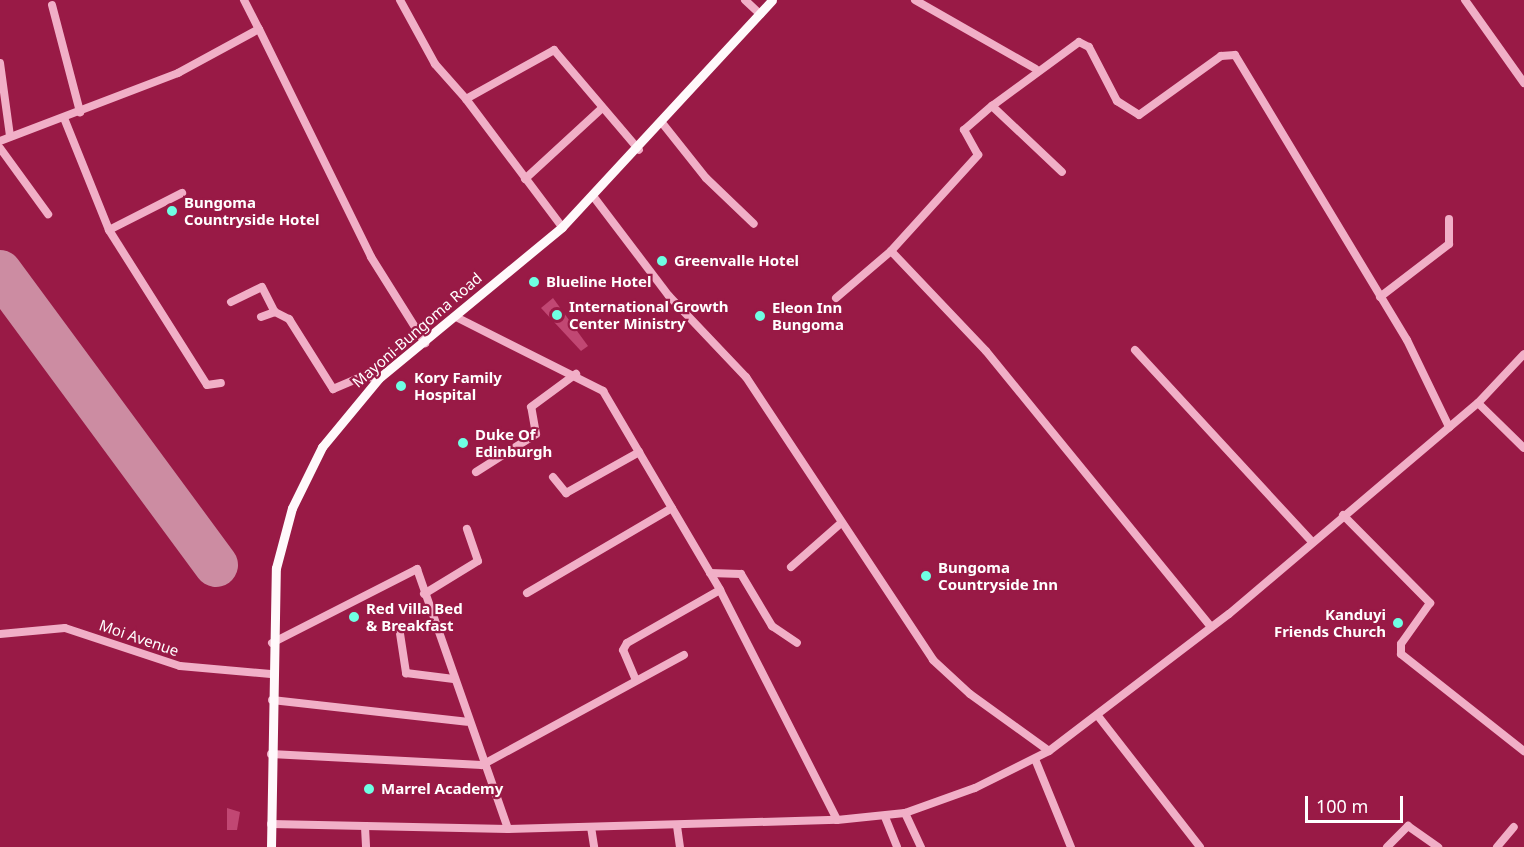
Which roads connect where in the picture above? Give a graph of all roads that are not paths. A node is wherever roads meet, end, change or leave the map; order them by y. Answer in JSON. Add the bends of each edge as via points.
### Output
{"nodes":[{"id":1,"x":244,"y":0,"type":"edge"},
{"id":2,"x":400,"y":0,"type":"edge"},
{"id":3,"x":745,"y":0,"type":"edge"},
{"id":4,"x":772,"y":0,"type":"edge"},
{"id":5,"x":915,"y":0,"type":"edge"},
{"id":6,"x":1466,"y":0,"type":"edge"},
{"id":7,"x":52,"y":5,"type":"dead end"},
{"id":8,"x":759,"y":14,"type":"junction"},
{"id":9,"x":259,"y":29,"type":"junction"},
{"id":10,"x":0,"y":63,"type":"edge"},
{"id":11,"x":1036,"y":69,"type":"junction"},
{"id":12,"x":1524,"y":83,"type":"edge"},
{"id":13,"x":466,"y":99,"type":"junction"},
{"id":14,"x":992,"y":106,"type":"junction"},
{"id":15,"x":601,"y":109,"type":"junction"},
{"id":16,"x":80,"y":111,"type":"junction"},
{"id":17,"x":64,"y":118,"type":"junction"},
{"id":18,"x":663,"y":124,"type":"junction"},
{"id":19,"x":10,"y":136,"type":"junction"},
{"id":20,"x":0,"y":141,"type":"edge"},
{"id":21,"x":0,"y":148,"type":"edge"},
{"id":22,"x":639,"y":150,"type":"junction"},
{"id":23,"x":1062,"y":172,"type":"dead end"},
{"id":24,"x":525,"y":179,"type":"junction"},
{"id":25,"x":182,"y":193,"type":"dead end"},
{"id":26,"x":593,"y":196,"type":"junction"},
{"id":27,"x":48,"y":214,"type":"dead end"},
{"id":28,"x":1449,"y":219,"type":"dead end"},
{"id":29,"x":754,"y":224,"type":"dead end"},
{"id":30,"x":562,"y":227,"type":"junction"},
{"id":31,"x":109,"y":230,"type":"junction"},
{"id":32,"x":891,"y":251,"type":"junction"},
{"id":33,"x":1380,"y":297,"type":"junction"},
{"id":34,"x":836,"y":298,"type":"dead end"},
{"id":35,"x":231,"y":302,"type":"dead end"},
{"id":36,"x":275,"y":312,"type":"junction"},
{"id":37,"x":261,"y":316,"type":"dead end"},
{"id":38,"x":456,"y":317,"type":"junction"},
{"id":39,"x":425,"y":343,"type":"junction"},
{"id":40,"x":1136,"y":350,"type":"dead end"},
{"id":41,"x":1524,"y":354,"type":"edge"},
{"id":42,"x":576,"y":374,"type":"junction"},
{"id":43,"x":379,"y":378,"type":"junction"},
{"id":44,"x":221,"y":383,"type":"dead end"},
{"id":45,"x":1478,"y":403,"type":"junction"},
{"id":46,"x":1449,"y":427,"type":"junction"},
{"id":47,"x":1524,"y":448,"type":"edge"},
{"id":48,"x":639,"y":452,"type":"junction"},
{"id":49,"x":476,"y":472,"type":"dead end"},
{"id":50,"x":553,"y":477,"type":"dead end"},
{"id":51,"x":672,"y":508,"type":"junction"},
{"id":52,"x":1343,"y":514,"type":"junction"},
{"id":53,"x":841,"y":523,"type":"junction"},
{"id":54,"x":467,"y":529,"type":"dead end"},
{"id":55,"x":1312,"y":542,"type":"junction"},
{"id":56,"x":791,"y":567,"type":"dead end"},
{"id":57,"x":710,"y":573,"type":"junction"},
{"id":58,"x":720,"y":590,"type":"junction"},
{"id":59,"x":527,"y":593,"type":"dead end"},
{"id":60,"x":424,"y":594,"type":"junction"},
{"id":61,"x":399,"y":627,"type":"dead end"},
{"id":62,"x":1211,"y":627,"type":"junction"},
{"id":63,"x":0,"y":634,"type":"edge"},
{"id":64,"x":272,"y":643,"type":"junction"},
{"id":65,"x":797,"y":643,"type":"dead end"},
{"id":66,"x":684,"y":655,"type":"dead end"},
{"id":67,"x":271,"y":675,"type":"junction"},
{"id":68,"x":635,"y":678,"type":"junction"},
{"id":69,"x":454,"y":679,"type":"junction"},
{"id":70,"x":272,"y":700,"type":"junction"},
{"id":71,"x":1098,"y":716,"type":"junction"},
{"id":72,"x":467,"y":723,"type":"junction"},
{"id":73,"x":1049,"y":751,"type":"junction"},
{"id":74,"x":1524,"y":751,"type":"edge"},
{"id":75,"x":271,"y":754,"type":"junction"},
{"id":76,"x":1035,"y":759,"type":"junction"},
{"id":77,"x":482,"y":765,"type":"junction"},
{"id":78,"x":905,"y":813,"type":"junction"},
{"id":79,"x":885,"y":817,"type":"junction"},
{"id":80,"x":837,"y":820,"type":"junction"},
{"id":81,"x":271,"y":824,"type":"junction"},
{"id":82,"x":591,"y":826,"type":"junction"},
{"id":83,"x":677,"y":826,"type":"junction"},
{"id":84,"x":365,"y":827,"type":"junction"},
{"id":85,"x":1514,"y":828,"type":"dead end"},
{"id":86,"x":508,"y":829,"type":"junction"},
{"id":87,"x":271,"y":847,"type":"edge"},
{"id":88,"x":366,"y":847,"type":"edge"},
{"id":89,"x":594,"y":847,"type":"edge"},
{"id":90,"x":680,"y":847,"type":"edge"},
{"id":91,"x":897,"y":847,"type":"edge"},
{"id":92,"x":921,"y":847,"type":"edge"},
{"id":93,"x":1071,"y":847,"type":"edge"},
{"id":94,"x":1200,"y":847,"type":"edge"},
{"id":95,"x":1387,"y":847,"type":"edge"},
{"id":96,"x":1438,"y":847,"type":"edge"},
{"id":97,"x":1497,"y":847,"type":"edge"}],
"edges":[{"from":1,"to":9,"type":"street"},
{"from":2,"to":13,"type":"street","via":[[435,64]]},
{"from":3,"to":8,"type":"street"},
{"from":4,"to":8,"type":"main road","name":"Mayoni-Bungoma Road"},
{"from":5,"to":11,"type":"street"},
{"from":6,"to":12,"type":"street"},
{"from":7,"to":16,"type":"street"},
{"from":8,"to":18,"type":"main road","name":"Mayoni-Bungoma Road"},
{"from":9,"to":16,"type":"street","via":[[178,73]]},
{"from":9,"to":39,"type":"street","via":[[355,227]]},
{"from":10,"to":19,"type":"street"},
{"from":11,"to":14,"type":"street"},
{"from":11,"to":33,"type":"street","via":[[1075,43],[1086,43],[1117,101],[1144,115],[1221,56],[1235,55]]},
{"from":13,"to":15,"type":"street","via":[[550,49]]},
{"from":13,"to":24,"type":"street"},
{"from":14,"to":23,"type":"street"},
{"from":14,"to":32,"type":"street","via":[[964,130],[978,155]]},
{"from":15,"to":22,"type":"street"},
{"from":15,"to":24,"type":"street"},
{"from":16,"to":17,"type":"street"},
{"from":17,"to":19,"type":"street"},
{"from":17,"to":31,"type":"street"},
{"from":18,"to":22,"type":"main road","name":"Mayoni-Bungoma Road"},
{"from":18,"to":29,"type":"street"},
{"from":19,"to":20,"type":"street"},
{"from":21,"to":27,"type":"street"},
{"from":22,"to":26,"type":"main road","name":"Mayoni-Bungoma Road"},
{"from":24,"to":30,"type":"street"},
{"from":25,"to":31,"type":"street"},
{"from":26,"to":30,"type":"main road","name":"Mayoni-Bungoma Road"},
{"from":26,"to":53,"type":"street","via":[[669,296],[746,377]]},
{"from":28,"to":33,"type":"street","via":[[1449,244]]},
{"from":30,"to":38,"type":"main road","name":"Mayoni-Bungoma Road"},
{"from":31,"to":44,"type":"street","via":[[207,385]]},
{"from":32,"to":34,"type":"street"},
{"from":32,"to":62,"type":"street","via":[[986,351]]},
{"from":33,"to":46,"type":"street"},
{"from":35,"to":36,"type":"street","via":[[262,287]]},
{"from":36,"to":37,"type":"street"},
{"from":36,"to":43,"type":"street","via":[[289,319],[333,389],[361,377]]},
{"from":38,"to":39,"type":"main road","name":"Mayoni-Bungoma Road"},
{"from":38,"to":42,"type":"street"},
{"from":39,"to":43,"type":"main road","name":"Mayoni-Bungoma Road"},
{"from":40,"to":55,"type":"street"},
{"from":41,"to":45,"type":"street"},
{"from":42,"to":48,"type":"street","via":[[603,391]]},
{"from":42,"to":49,"type":"street","via":[[531,407],[536,434]]},
{"from":43,"to":64,"type":"main road","name":"Mayoni-Bungoma Road","via":[[322,447],[292,508],[276,568]]},
{"from":45,"to":46,"type":"street"},
{"from":45,"to":47,"type":"street"},
{"from":46,"to":52,"type":"street"},
{"from":48,"to":50,"type":"street","via":[[566,493]]},
{"from":48,"to":51,"type":"street"},
{"from":51,"to":57,"type":"street"},
{"from":51,"to":59,"type":"street"},
{"from":52,"to":55,"type":"street"},
{"from":52,"to":74,"type":"street","via":[[1430,603],[1401,644],[1401,654]]},
{"from":53,"to":56,"type":"street"},
{"from":53,"to":73,"type":"street","via":[[933,660],[970,694]]},
{"from":54,"to":60,"type":"street","via":[[478,561]]},
{"from":55,"to":62,"type":"street"},
{"from":57,"to":58,"type":"street"},
{"from":57,"to":65,"type":"street","via":[[741,574],[772,626]]},
{"from":58,"to":68,"type":"street","via":[[627,643],[623,650]]},
{"from":58,"to":80,"type":"street"},
{"from":60,"to":64,"type":"street","via":[[419,571],[414,569]]},
{"from":60,"to":69,"type":"street"},
{"from":61,"to":69,"type":"street","via":[[406,673]]},
{"from":62,"to":71,"type":"street"},
{"from":63,"to":67,"type":"street","name":"Moi Avenue","via":[[65,628],[180,666]]},
{"from":64,"to":67,"type":"main road","name":"Mayoni-Bungoma Road"},
{"from":66,"to":68,"type":"street"},
{"from":67,"to":70,"type":"main road","name":"Mayoni-Bungoma Road"},
{"from":68,"to":77,"type":"street"},
{"from":69,"to":72,"type":"street"},
{"from":70,"to":72,"type":"street"},
{"from":70,"to":75,"type":"main road","name":"Mayoni-Bungoma Road"},
{"from":71,"to":73,"type":"street"},
{"from":71,"to":94,"type":"street"},
{"from":72,"to":77,"type":"street"},
{"from":73,"to":76,"type":"street"},
{"from":75,"to":77,"type":"street"},
{"from":75,"to":81,"type":"main road","name":"Mayoni-Bungoma Road"},
{"from":76,"to":78,"type":"street"},
{"from":76,"to":93,"type":"street"},
{"from":77,"to":86,"type":"street"},
{"from":78,"to":79,"type":"street"},
{"from":78,"to":92,"type":"street"},
{"from":79,"to":80,"type":"street"},
{"from":79,"to":91,"type":"street"},
{"from":80,"to":83,"type":"street"},
{"from":81,"to":84,"type":"street"},
{"from":81,"to":87,"type":"main road","name":"Mayoni-Bungoma Road"},
{"from":82,"to":83,"type":"street"},
{"from":82,"to":86,"type":"street"},
{"from":82,"to":89,"type":"street"},
{"from":83,"to":90,"type":"street"},
{"from":84,"to":86,"type":"street"},
{"from":84,"to":88,"type":"street"},
{"from":85,"to":97,"type":"street"},
{"from":95,"to":96,"type":"street","via":[[1408,826]]}]}
